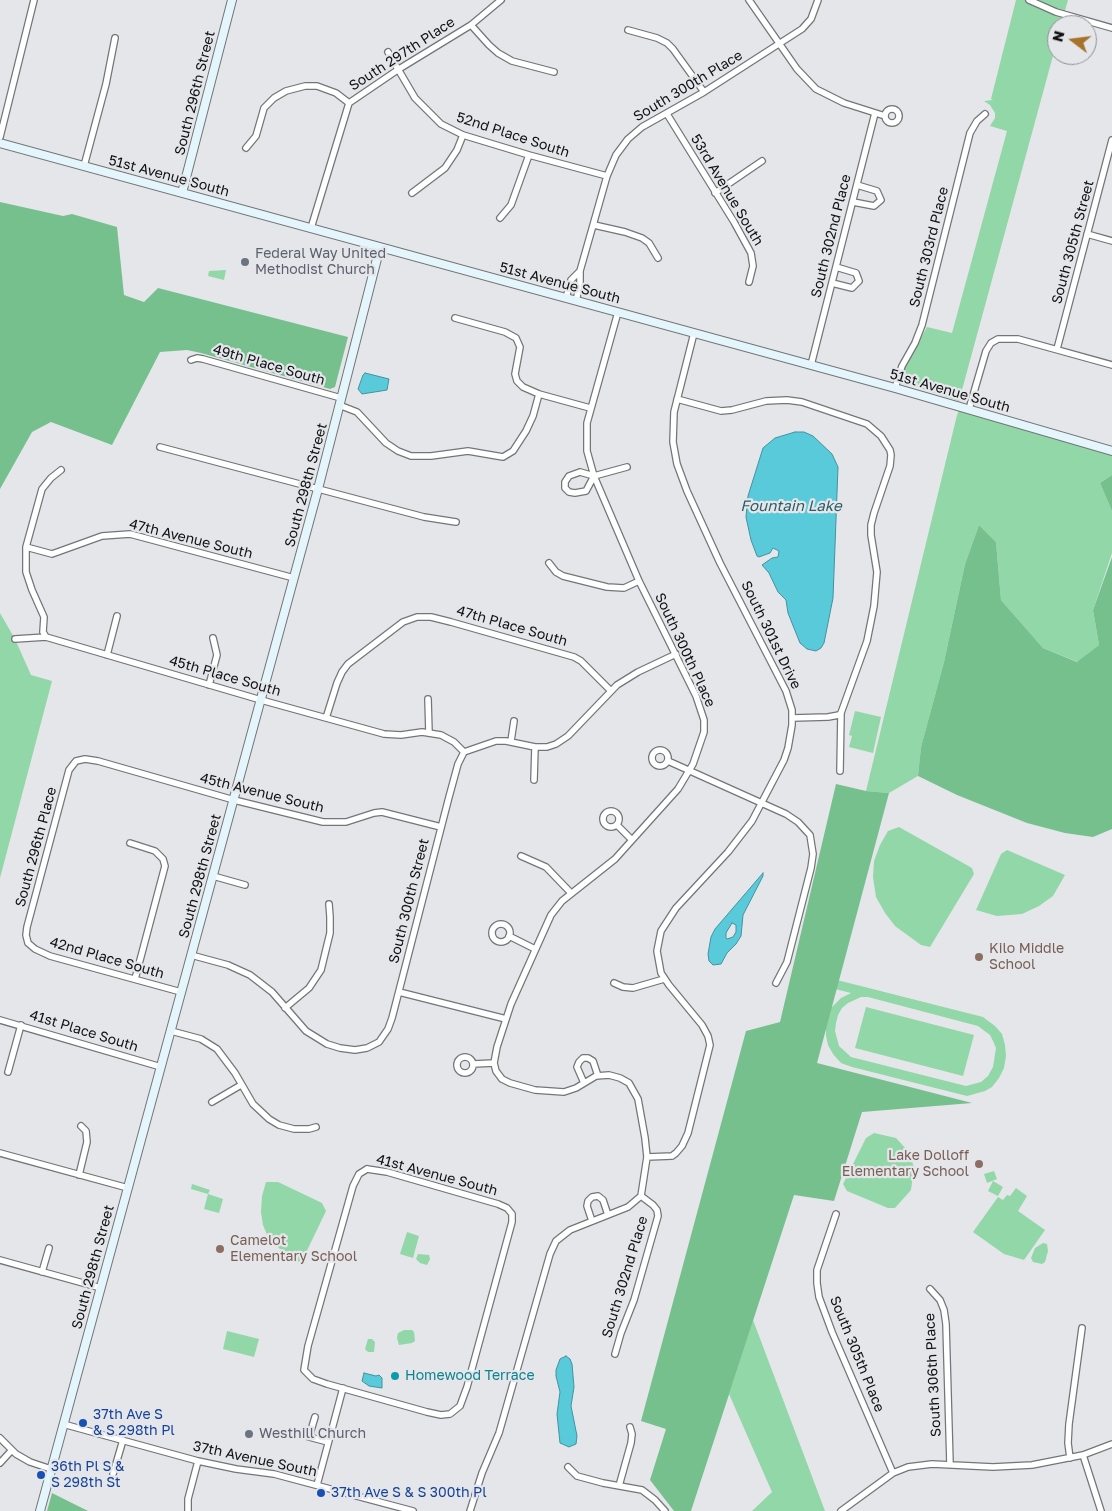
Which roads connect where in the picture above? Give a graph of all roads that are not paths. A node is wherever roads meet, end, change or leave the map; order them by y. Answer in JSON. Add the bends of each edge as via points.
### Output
{"nodes":[{"id":1,"x":34,"y":0,"type":"edge"},
{"id":2,"x":232,"y":0,"type":"edge"},
{"id":3,"x":486,"y":0,"type":"edge"},
{"id":4,"x":501,"y":0,"type":"edge"},
{"id":5,"x":749,"y":0,"type":"edge"},
{"id":6,"x":818,"y":0,"type":"edge"},
{"id":7,"x":1029,"y":0,"type":"edge"},
{"id":8,"x":491,"y":7,"type":"junction"},
{"id":9,"x":471,"y":25,"type":"junction"},
{"id":10,"x":1112,"y":28,"type":"edge"},
{"id":11,"x":628,"y":30,"type":"dead end"},
{"id":12,"x":114,"y":38,"type":"dead end"},
{"id":13,"x":780,"y":43,"type":"junction"},
{"id":14,"x":388,"y":52,"type":"dead end"},
{"id":15,"x":399,"y":69,"type":"junction"},
{"id":16,"x":554,"y":72,"type":"dead end"},
{"id":17,"x":704,"y":92,"type":"junction"},
{"id":18,"x":349,"y":103,"type":"junction"},
{"id":19,"x":875,"y":113,"type":"junction"},
{"id":20,"x":667,"y":114,"type":"junction"},
{"id":21,"x":985,"y":114,"type":"dead end"},
{"id":22,"x":885,"y":116,"type":"dead end"},
{"id":23,"x":463,"y":135,"type":"junction"},
{"id":24,"x":0,"y":137,"type":"edge"},
{"id":25,"x":1112,"y":140,"type":"edge"},
{"id":26,"x":0,"y":143,"type":"edge"},
{"id":27,"x":246,"y":148,"type":"dead end"},
{"id":28,"x":529,"y":155,"type":"junction"},
{"id":29,"x":762,"y":161,"type":"dead end"},
{"id":30,"x":84,"y":166,"type":"junction"},
{"id":31,"x":607,"y":176,"type":"junction"},
{"id":32,"x":857,"y":185,"type":"junction"},
{"id":33,"x":182,"y":193,"type":"junction"},
{"id":34,"x":412,"y":193,"type":"dead end"},
{"id":35,"x":716,"y":193,"type":"junction"},
{"id":36,"x":853,"y":202,"type":"junction"},
{"id":37,"x":500,"y":218,"type":"dead end"},
{"id":38,"x":594,"y":225,"type":"junction"},
{"id":39,"x":311,"y":228,"type":"junction"},
{"id":40,"x":1087,"y":234,"type":"junction"},
{"id":41,"x":1112,"y":241,"type":"edge"},
{"id":42,"x":380,"y":247,"type":"junction"},
{"id":43,"x":658,"y":258,"type":"dead end"},
{"id":44,"x":836,"y":267,"type":"junction"},
{"id":45,"x":580,"y":271,"type":"junction"},
{"id":46,"x":749,"y":282,"type":"dead end"},
{"id":47,"x":832,"y":283,"type":"junction"},
{"id":48,"x":566,"y":298,"type":"junction"},
{"id":49,"x":576,"y":301,"type":"junction"},
{"id":50,"x":618,"y":312,"type":"junction"},
{"id":51,"x":456,"y":318,"type":"dead end"},
{"id":52,"x":694,"y":333,"type":"junction"},
{"id":53,"x":1057,"y":349,"type":"junction"},
{"id":54,"x":191,"y":360,"type":"dead end"},
{"id":55,"x":1112,"y":364,"type":"edge"},
{"id":56,"x":811,"y":365,"type":"junction"},
{"id":57,"x":895,"y":388,"type":"junction"},
{"id":58,"x":539,"y":394,"type":"junction"},
{"id":59,"x":677,"y":400,"type":"junction"},
{"id":60,"x":340,"y":402,"type":"junction"},
{"id":61,"x":590,"y":408,"type":"junction"},
{"id":62,"x":969,"y":409,"type":"junction"},
{"id":63,"x":160,"y":447,"type":"dead end"},
{"id":64,"x":1112,"y":451,"type":"edge"},
{"id":65,"x":627,"y":467,"type":"dead end"},
{"id":66,"x":61,"y":470,"type":"dead end"},
{"id":67,"x":594,"y":476,"type":"junction"},
{"id":68,"x":318,"y":489,"type":"junction"},
{"id":69,"x":456,"y":522,"type":"dead end"},
{"id":70,"x":26,"y":547,"type":"junction"},
{"id":71,"x":549,"y":563,"type":"dead end"},
{"id":72,"x":294,"y":578,"type":"junction"},
{"id":73,"x":639,"y":581,"type":"junction"},
{"id":74,"x":117,"y":616,"type":"dead end"},
{"id":75,"x":46,"y":637,"type":"junction"},
{"id":76,"x":213,"y":638,"type":"dead end"},
{"id":77,"x":15,"y":639,"type":"dead end"},
{"id":78,"x":676,"y":654,"type":"junction"},
{"id":79,"x":107,"y":655,"type":"junction"},
{"id":80,"x":209,"y":685,"type":"junction"},
{"id":81,"x":610,"y":690,"type":"junction"},
{"id":82,"x":428,"y":699,"type":"dead end"},
{"id":83,"x":261,"y":700,"type":"junction"},
{"id":84,"x":842,"y":713,"type":"junction"},
{"id":85,"x":326,"y":718,"type":"junction"},
{"id":86,"x":792,"y":718,"type":"junction"},
{"id":87,"x":514,"y":721,"type":"dead end"},
{"id":88,"x":429,"y":733,"type":"junction"},
{"id":89,"x":511,"y":741,"type":"junction"},
{"id":90,"x":535,"y":747,"type":"junction"},
{"id":91,"x":464,"y":752,"type":"junction"},
{"id":92,"x":78,"y":761,"type":"joint"},
{"id":93,"x":668,"y":761,"type":"dead end"},
{"id":94,"x":690,"y":770,"type":"junction"},
{"id":95,"x":840,"y":771,"type":"dead end"},
{"id":96,"x":534,"y":780,"type":"dead end"},
{"id":97,"x":234,"y":800,"type":"junction"},
{"id":98,"x":763,"y":803,"type":"junction"},
{"id":99,"x":616,"y":825,"type":"dead end"},
{"id":100,"x":441,"y":827,"type":"junction"},
{"id":101,"x":632,"y":840,"type":"junction"},
{"id":102,"x":130,"y":843,"type":"dead end"},
{"id":103,"x":521,"y":856,"type":"dead end"},
{"id":104,"x":213,"y":876,"type":"junction"},
{"id":105,"x":245,"y":885,"type":"dead end"},
{"id":106,"x":571,"y":894,"type":"junction"},
{"id":107,"x":328,"y":904,"type":"dead end"},
{"id":108,"x":509,"y":936,"type":"dead end"},
{"id":109,"x":28,"y":943,"type":"joint"},
{"id":110,"x":535,"y":949,"type":"junction"},
{"id":111,"x":192,"y":955,"type":"junction"},
{"id":112,"x":135,"y":979,"type":"junction"},
{"id":113,"x":664,"y":979,"type":"junction"},
{"id":114,"x":614,"y":983,"type":"dead end"},
{"id":115,"x":776,"y":983,"type":"dead end"},
{"id":116,"x":181,"y":992,"type":"junction"},
{"id":117,"x":399,"y":992,"type":"junction"},
{"id":118,"x":285,"y":1008,"type":"junction"},
{"id":119,"x":506,"y":1019,"type":"junction"},
{"id":120,"x":0,"y":1020,"type":"edge"},
{"id":121,"x":21,"y":1025,"type":"junction"},
{"id":122,"x":171,"y":1031,"type":"junction"},
{"id":123,"x":494,"y":1063,"type":"junction"},
{"id":124,"x":474,"y":1064,"type":"dead end"},
{"id":125,"x":161,"y":1067,"type":"junction"},
{"id":126,"x":8,"y":1072,"type":"dead end"},
{"id":127,"x":598,"y":1076,"type":"junction"},
{"id":128,"x":584,"y":1083,"type":"junction"},
{"id":129,"x":242,"y":1085,"type":"junction"},
{"id":130,"x":212,"y":1102,"type":"dead end"},
{"id":131,"x":82,"y":1126,"type":"dead end"},
{"id":132,"x":316,"y":1126,"type":"dead end"},
{"id":133,"x":0,"y":1154,"type":"edge"},
{"id":134,"x":647,"y":1157,"type":"junction"},
{"id":135,"x":79,"y":1175,"type":"junction"},
{"id":136,"x":128,"y":1188,"type":"junction"},
{"id":137,"x":641,"y":1196,"type":"junction"},
{"id":138,"x":836,"y":1214,"type":"dead end"},
{"id":139,"x":608,"y":1215,"type":"junction"},
{"id":140,"x":592,"y":1221,"type":"junction"},
{"id":141,"x":49,"y":1248,"type":"dead end"},
{"id":142,"x":0,"y":1260,"type":"edge"},
{"id":143,"x":42,"y":1272,"type":"junction"},
{"id":144,"x":101,"y":1288,"type":"junction"},
{"id":145,"x":930,"y":1289,"type":"dead end"},
{"id":146,"x":1082,"y":1328,"type":"dead end"},
{"id":147,"x":615,"y":1354,"type":"dead end"},
{"id":148,"x":343,"y":1388,"type":"junction"},
{"id":149,"x":315,"y":1417,"type":"dead end"},
{"id":150,"x":64,"y":1424,"type":"junction"},
{"id":151,"x":630,"y":1427,"type":"dead end"},
{"id":152,"x":0,"y":1438,"type":"edge"},
{"id":153,"x":122,"y":1440,"type":"junction"},
{"id":154,"x":328,"y":1442,"type":"junction"},
{"id":155,"x":1112,"y":1444,"type":"edge"},
{"id":156,"x":11,"y":1451,"type":"junction"},
{"id":157,"x":1083,"y":1455,"type":"junction"},
{"id":158,"x":1070,"y":1458,"type":"junction"},
{"id":159,"x":198,"y":1461,"type":"junction"},
{"id":160,"x":0,"y":1462,"type":"edge"},
{"id":161,"x":950,"y":1464,"type":"junction"},
{"id":162,"x":568,"y":1467,"type":"dead end"},
{"id":163,"x":51,"y":1469,"type":"junction"},
{"id":164,"x":893,"y":1473,"type":"junction"},
{"id":165,"x":113,"y":1474,"type":"dead end"},
{"id":166,"x":317,"y":1485,"type":"junction"},
{"id":167,"x":620,"y":1486,"type":"junction"},
{"id":168,"x":40,"y":1511,"type":"edge"},
{"id":169,"x":188,"y":1511,"type":"edge"},
{"id":170,"x":413,"y":1511,"type":"edge"},
{"id":171,"x":470,"y":1511,"type":"edge"},
{"id":172,"x":665,"y":1511,"type":"edge"},
{"id":173,"x":841,"y":1511,"type":"edge"},
{"id":174,"x":1101,"y":1511,"type":"edge"}],
"edges":[{"from":1,"to":24,"type":"street"},
{"from":2,"to":33,"type":"street","name":"South 296th Street"},
{"from":3,"to":8,"type":"street"},
{"from":4,"to":8,"type":"street","name":"South 297th Place"},
{"from":5,"to":13,"type":"street"},
{"from":6,"to":13,"type":"street","name":"South 300th Place","via":[[802,29]]},
{"from":7,"to":10,"type":"street","via":[[1056,12]]},
{"from":8,"to":9,"type":"street","name":"South 297th Place"},
{"from":9,"to":15,"type":"street","name":"South 297th Place"},
{"from":9,"to":16,"type":"street","via":[[498,54]]},
{"from":11,"to":17,"type":"street","via":[[667,43]]},
{"from":12,"to":30,"type":"street","via":[[106,84]]},
{"from":13,"to":17,"type":"street","name":"South 300th Place"},
{"from":13,"to":19,"type":"street","via":[[797,69],[816,89]]},
{"from":14,"to":15,"type":"street","name":"52nd Place South"},
{"from":15,"to":18,"type":"street","name":"South 297th Place"},
{"from":15,"to":23,"type":"street","name":"52nd Place South","via":[[415,98],[441,124]]},
{"from":17,"to":20,"type":"street","name":"South 300th Place"},
{"from":18,"to":27,"type":"street","via":[[336,93],[317,86],[286,91],[264,108],[256,136]]},
{"from":18,"to":39,"type":"street","name":"South 297th Place"},
{"from":19,"to":22,"type":"street"},
{"from":19,"to":32,"type":"street","name":"South 302nd Place"},
{"from":20,"to":31,"type":"street","name":"South 300th Place","via":[[642,127],[628,139],[616,155]]},
{"from":20,"to":35,"type":"street","name":"53rd Avenue South"},
{"from":21,"to":57,"type":"street","name":"South 303rd Place","via":[[970,133],[920,330]]},
{"from":23,"to":28,"type":"street","name":"52nd Place South"},
{"from":23,"to":34,"type":"street","via":[[444,168]]},
{"from":25,"to":40,"type":"street","name":"South 305th Street"},
{"from":26,"to":30,"type":"street","name":"51st Avenue South"},
{"from":28,"to":31,"type":"street","name":"52nd Place South"},
{"from":28,"to":37,"type":"street","via":[[511,204]]},
{"from":29,"to":35,"type":"street"},
{"from":30,"to":33,"type":"street","name":"51st Avenue South"},
{"from":31,"to":38,"type":"street","name":"South 300th Place"},
{"from":32,"to":36,"type":"street","name":"South 302nd Place"},
{"from":32,"to":36,"type":"street","via":[[877,191],[880,200],[874,206]]},
{"from":33,"to":39,"type":"street","name":"51st Avenue South"},
{"from":35,"to":46,"type":"street","name":"53rd Avenue South","via":[[751,253]]},
{"from":36,"to":44,"type":"street","name":"South 302nd Place"},
{"from":38,"to":43,"type":"street","via":[[642,238]]},
{"from":38,"to":45,"type":"street","name":"South 300th Place"},
{"from":39,"to":42,"type":"street","name":"51st Avenue South"},
{"from":40,"to":41,"type":"street"},
{"from":40,"to":53,"type":"street","name":"South 305th Street"},
{"from":42,"to":48,"type":"street","name":"51st Avenue South"},
{"from":42,"to":60,"type":"street","name":"South 298th Street"},
{"from":44,"to":47,"type":"street","name":"South 302nd Place"},
{"from":44,"to":47,"type":"street","via":[[856,273],[859,282],[852,288]]},
{"from":45,"to":48,"type":"street","name":"South 300th Place","via":[[571,280]]},
{"from":45,"to":49,"type":"street","name":"South 300th Place"},
{"from":47,"to":56,"type":"street","name":"South 302nd Place"},
{"from":48,"to":49,"type":"street","name":"51st Avenue South"},
{"from":49,"to":50,"type":"street","name":"51st Avenue South"},
{"from":50,"to":52,"type":"street","name":"51st Avenue South"},
{"from":50,"to":61,"type":"street","name":"South 300th Place"},
{"from":51,"to":58,"type":"street","via":[[516,338],[520,347],[516,378],[519,384]]},
{"from":52,"to":56,"type":"street","name":"51st Avenue South"},
{"from":52,"to":59,"type":"street","name":"South 301st Drive"},
{"from":53,"to":55,"type":"street"},
{"from":53,"to":62,"type":"street","via":[[1010,338],[994,340],[986,351]]},
{"from":54,"to":60,"type":"street","name":"49th Place South","via":[[203,359]]},
{"from":56,"to":57,"type":"street","name":"51st Avenue South"},
{"from":57,"to":62,"type":"street","name":"51st Avenue South"},
{"from":58,"to":60,"type":"street","name":"49th Place South","via":[[526,431],[513,451],[501,457],[468,451],[411,456],[386,443],[357,412]]},
{"from":58,"to":61,"type":"street"},
{"from":59,"to":84,"type":"street","via":[[725,411],[766,401],[797,401],[856,420],[881,436],[891,455],[871,531],[877,572],[874,606],[867,641]]},
{"from":59,"to":86,"type":"street","name":"South 301st Drive","via":[[673,430],[677,464],[720,563],[786,691]]},
{"from":60,"to":68,"type":"street","name":"South 298th Street"},
{"from":61,"to":67,"type":"street","name":"South 300th Place","via":[[586,446]]},
{"from":62,"to":64,"type":"street","name":"51st Avenue South"},
{"from":63,"to":68,"type":"street"},
{"from":65,"to":67,"type":"street"},
{"from":66,"to":70,"type":"street","via":[[42,489]]},
{"from":67,"to":67,"type":"street","via":[[580,472],[569,476],[565,488],[575,493],[586,491]]},
{"from":67,"to":73,"type":"street","name":"South 300th Place"},
{"from":68,"to":69,"type":"street","via":[[424,518]]},
{"from":68,"to":72,"type":"street","name":"South 298th Street"},
{"from":70,"to":72,"type":"street","name":"47th Avenue South","via":[[52,554],[102,536],[135,535]]},
{"from":70,"to":75,"type":"street","via":[[26,572],[41,607]]},
{"from":71,"to":73,"type":"street","via":[[564,576],[607,587],[624,588]]},
{"from":72,"to":83,"type":"street","name":"South 298th Street"},
{"from":73,"to":78,"type":"street","name":"South 300th Place"},
{"from":74,"to":79,"type":"street"},
{"from":75,"to":77,"type":"street","name":"45th Place South"},
{"from":75,"to":79,"type":"street","name":"45th Place South"},
{"from":76,"to":80,"type":"street","via":[[217,655]]},
{"from":78,"to":81,"type":"street"},
{"from":78,"to":94,"type":"street","name":"South 300th Place","via":[[704,720],[702,740]]},
{"from":79,"to":80,"type":"street","name":"45th Place South"},
{"from":80,"to":83,"type":"street","name":"45th Place South"},
{"from":81,"to":85,"type":"street","name":"47th Place South","via":[[581,661],[569,655],[423,617],[397,626],[344,668]]},
{"from":81,"to":90,"type":"street","via":[[562,741],[552,746]]},
{"from":82,"to":88,"type":"street"},
{"from":83,"to":85,"type":"street","name":"45th Place South"},
{"from":83,"to":97,"type":"street","name":"South 298th Street"},
{"from":84,"to":86,"type":"street"},
{"from":84,"to":95,"type":"street"},
{"from":85,"to":88,"type":"street","name":"45th Place South","via":[[388,734]]},
{"from":86,"to":98,"type":"street","name":"South 301st Drive","via":[[788,748]]},
{"from":87,"to":89,"type":"street"},
{"from":88,"to":91,"type":"street","name":"45th Place South","via":[[450,739]]},
{"from":89,"to":90,"type":"street"},
{"from":89,"to":91,"type":"street","via":[[496,741]]},
{"from":90,"to":96,"type":"street"},
{"from":91,"to":100,"type":"street","name":"South 300th Street"},
{"from":92,"to":97,"type":"street","name":"45th Avenue South","via":[[98,761]]},
{"from":92,"to":109,"type":"street","name":"South 296th Place","via":[[69,770],[27,927]]},
{"from":93,"to":94,"type":"street"},
{"from":94,"to":98,"type":"street"},
{"from":94,"to":101,"type":"street","name":"South 300th Place","via":[[678,789]]},
{"from":97,"to":100,"type":"street","name":"45th Avenue South","via":[[323,822],[346,822],[382,812]]},
{"from":97,"to":104,"type":"street","name":"South 298th Street"},
{"from":98,"to":113,"type":"street","name":"South 301st Drive","via":[[736,842],[664,924],[657,951]]},
{"from":98,"to":115,"type":"street","via":[[798,822],[810,835],[812,844],[811,868],[800,914],[787,962]]},
{"from":99,"to":101,"type":"street"},
{"from":100,"to":117,"type":"street","name":"South 300th Street"},
{"from":101,"to":106,"type":"street","name":"South 300th Place"},
{"from":102,"to":112,"type":"street","via":[[152,849],[161,856],[164,866]]},
{"from":103,"to":106,"type":"street","via":[[546,867]]},
{"from":104,"to":105,"type":"street"},
{"from":104,"to":111,"type":"street","name":"South 298th Street"},
{"from":106,"to":110,"type":"street","name":"South 300th Place","via":[[551,915]]},
{"from":107,"to":118,"type":"street","via":[[330,933],[321,970],[309,988]]},
{"from":108,"to":110,"type":"street"},
{"from":109,"to":112,"type":"street","name":"42nd Place South","via":[[50,956]]},
{"from":110,"to":119,"type":"street","name":"South 300th Place"},
{"from":111,"to":116,"type":"street","name":"South 298th Street"},
{"from":111,"to":118,"type":"street","via":[[250,975],[272,992]]},
{"from":112,"to":116,"type":"street","name":"42nd Place South"},
{"from":113,"to":114,"type":"street","via":[[633,988]]},
{"from":113,"to":134,"type":"street","via":[[706,1031],[708,1054],[682,1146],[672,1156]]},
{"from":116,"to":122,"type":"street","name":"South 298th Street"},
{"from":117,"to":118,"type":"street","name":"South 300th Street","via":[[384,1037],[367,1048],[347,1049],[327,1044],[306,1031]]},
{"from":117,"to":119,"type":"street"},
{"from":119,"to":123,"type":"street","name":"South 300th Place"},
{"from":120,"to":121,"type":"street","name":"41st Place South"},
{"from":121,"to":125,"type":"street","name":"41st Place South"},
{"from":121,"to":126,"type":"street"},
{"from":122,"to":125,"type":"street","name":"South 298th Street"},
{"from":122,"to":129,"type":"street","via":[[214,1046]]},
{"from":123,"to":124,"type":"street"},
{"from":123,"to":128,"type":"street","via":[[502,1079],[535,1090],[564,1092]]},
{"from":125,"to":136,"type":"street","name":"South 298th Street"},
{"from":127,"to":128,"type":"street"},
{"from":127,"to":128,"type":"street","via":[[593,1061],[583,1058],[577,1067]]},
{"from":127,"to":134,"type":"street","via":[[620,1078],[634,1091],[639,1103]]},
{"from":129,"to":130,"type":"street"},
{"from":129,"to":132,"type":"street","via":[[256,1108],[274,1122],[294,1129]]},
{"from":131,"to":135,"type":"street","via":[[88,1142]]},
{"from":133,"to":135,"type":"street"},
{"from":134,"to":137,"type":"street","name":"South 302nd Place"},
{"from":135,"to":136,"type":"street"},
{"from":136,"to":144,"type":"street","name":"South 298th Street"},
{"from":137,"to":139,"type":"street","via":[[628,1207]]},
{"from":137,"to":147,"type":"street","name":"South 302nd Place","via":[[653,1205],[658,1216]]},
{"from":138,"to":164,"type":"street","name":"South 305th Place","via":[[817,1270],[819,1297]]},
{"from":139,"to":140,"type":"street"},
{"from":139,"to":140,"type":"street","via":[[603,1200],[598,1196],[592,1197],[587,1203]]},
{"from":140,"to":171,"type":"street","via":[[561,1236],[553,1247],[499,1433]]},
{"from":141,"to":143,"type":"street"},
{"from":142,"to":143,"type":"street"},
{"from":143,"to":144,"type":"street"},
{"from":144,"to":150,"type":"street","name":"South 298th Street"},
{"from":145,"to":161,"type":"street","name":"South 306th Place","via":[[940,1300],[946,1324]]},
{"from":146,"to":158,"type":"street","via":[[1069,1424]]},
{"from":148,"to":148,"type":"street","name":"41st Avenue South","via":[[319,1382],[304,1370],[356,1177],[367,1169],[393,1174],[510,1210],[510,1229],[464,1399],[458,1409],[450,1414],[427,1412]]},
{"from":148,"to":154,"type":"street"},
{"from":149,"to":154,"type":"street","via":[[309,1437]]},
{"from":150,"to":153,"type":"street","name":"37th Avenue South"},
{"from":150,"to":163,"type":"street","name":"South 298th Street"},
{"from":151,"to":167,"type":"street","via":[[631,1443]]},
{"from":152,"to":156,"type":"street"},
{"from":153,"to":159,"type":"street","name":"37th Avenue South"},
{"from":153,"to":165,"type":"street"},
{"from":154,"to":166,"type":"street"},
{"from":155,"to":157,"type":"street"},
{"from":156,"to":160,"type":"street"},
{"from":156,"to":163,"type":"street"},
{"from":157,"to":158,"type":"street"},
{"from":157,"to":174,"type":"street"},
{"from":158,"to":161,"type":"street","via":[[1032,1465]]},
{"from":159,"to":166,"type":"street","name":"37th Avenue South"},
{"from":159,"to":169,"type":"street"},
{"from":161,"to":164,"type":"street","via":[[914,1466]]},
{"from":162,"to":167,"type":"street","via":[[576,1476]]},
{"from":163,"to":168,"type":"street","name":"South 298th Street"},
{"from":164,"to":173,"type":"street"},
{"from":166,"to":170,"type":"street","name":"37th Avenue South"},
{"from":167,"to":172,"type":"street","via":[[642,1490]]}]}
